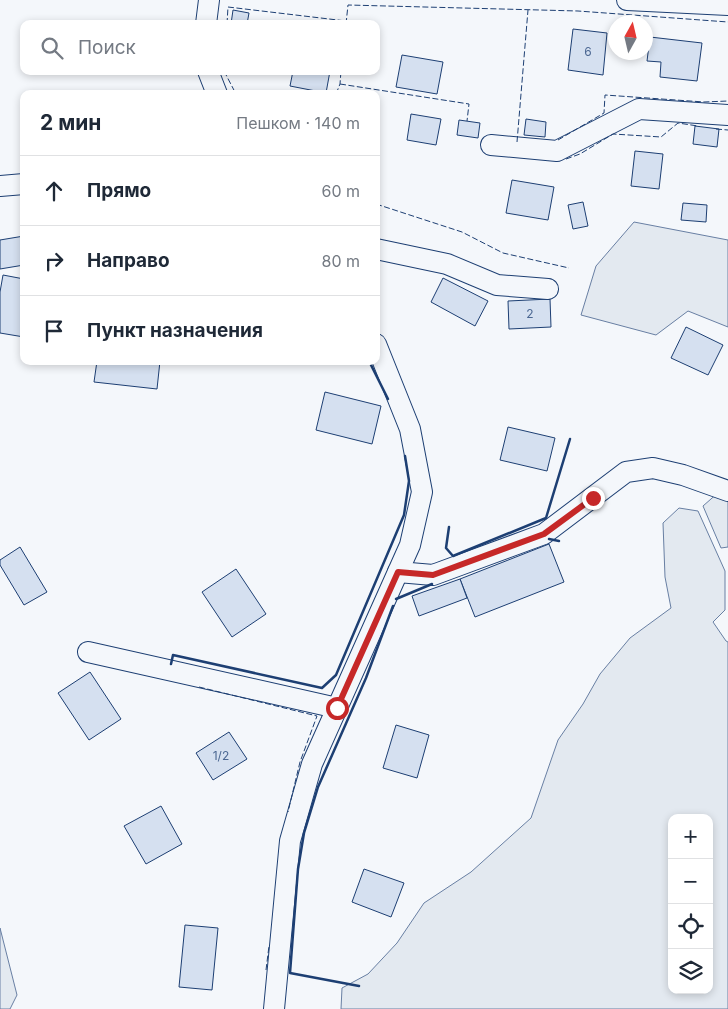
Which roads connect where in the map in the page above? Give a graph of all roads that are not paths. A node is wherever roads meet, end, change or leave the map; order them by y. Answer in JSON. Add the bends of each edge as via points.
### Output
{"nodes":[{"id":1,"x":209,"y":0,"type":"edge"},
{"id":2,"x":627,"y":0,"type":"edge"},
{"id":3,"x":728,"y":5,"type":"edge"},
{"id":4,"x":206,"y":20,"type":"edge"},
{"id":5,"x":210,"y":75,"type":"edge"},
{"id":6,"x":215,"y":90,"type":"edge"},
{"id":7,"x":728,"y":114,"type":"edge"},
{"id":8,"x":491,"y":145,"type":"dead end"},
{"id":9,"x":20,"y":184,"type":"edge"},
{"id":10,"x":0,"y":186,"type":"edge"},
{"id":11,"x":380,"y":250,"type":"edge"},
{"id":12,"x":548,"y":289,"type":"dead end"},
{"id":13,"x":380,"y":354,"type":"edge"},
{"id":14,"x":728,"y":492,"type":"edge"},
{"id":15,"x":398,"y":572,"type":"junction"},
{"id":16,"x":88,"y":652,"type":"dead end"},
{"id":17,"x":337,"y":708,"type":"junction"},
{"id":18,"x":274,"y":1009,"type":"edge"}],
"edges":[{"from":1,"to":4,"type":"street"},
{"from":2,"to":3,"type":"street"},
{"from":5,"to":6,"type":"street"},
{"from":7,"to":8,"type":"street","via":[[639,109],[557,152]]},
{"from":9,"to":10,"type":"street"},
{"from":11,"to":12,"type":"street","via":[[448,264],[497,285]]},
{"from":13,"to":15,"type":"street","via":[[410,429],[422,492],[410,545]]},
{"from":14,"to":15,"type":"street","via":[[653,468],[626,472],[544,534],[433,575]]},
{"from":15,"to":17,"type":"street"},
{"from":16,"to":17,"type":"street"},
{"from":17,"to":18,"type":"street","via":[[312,764],[290,841]]}]}
